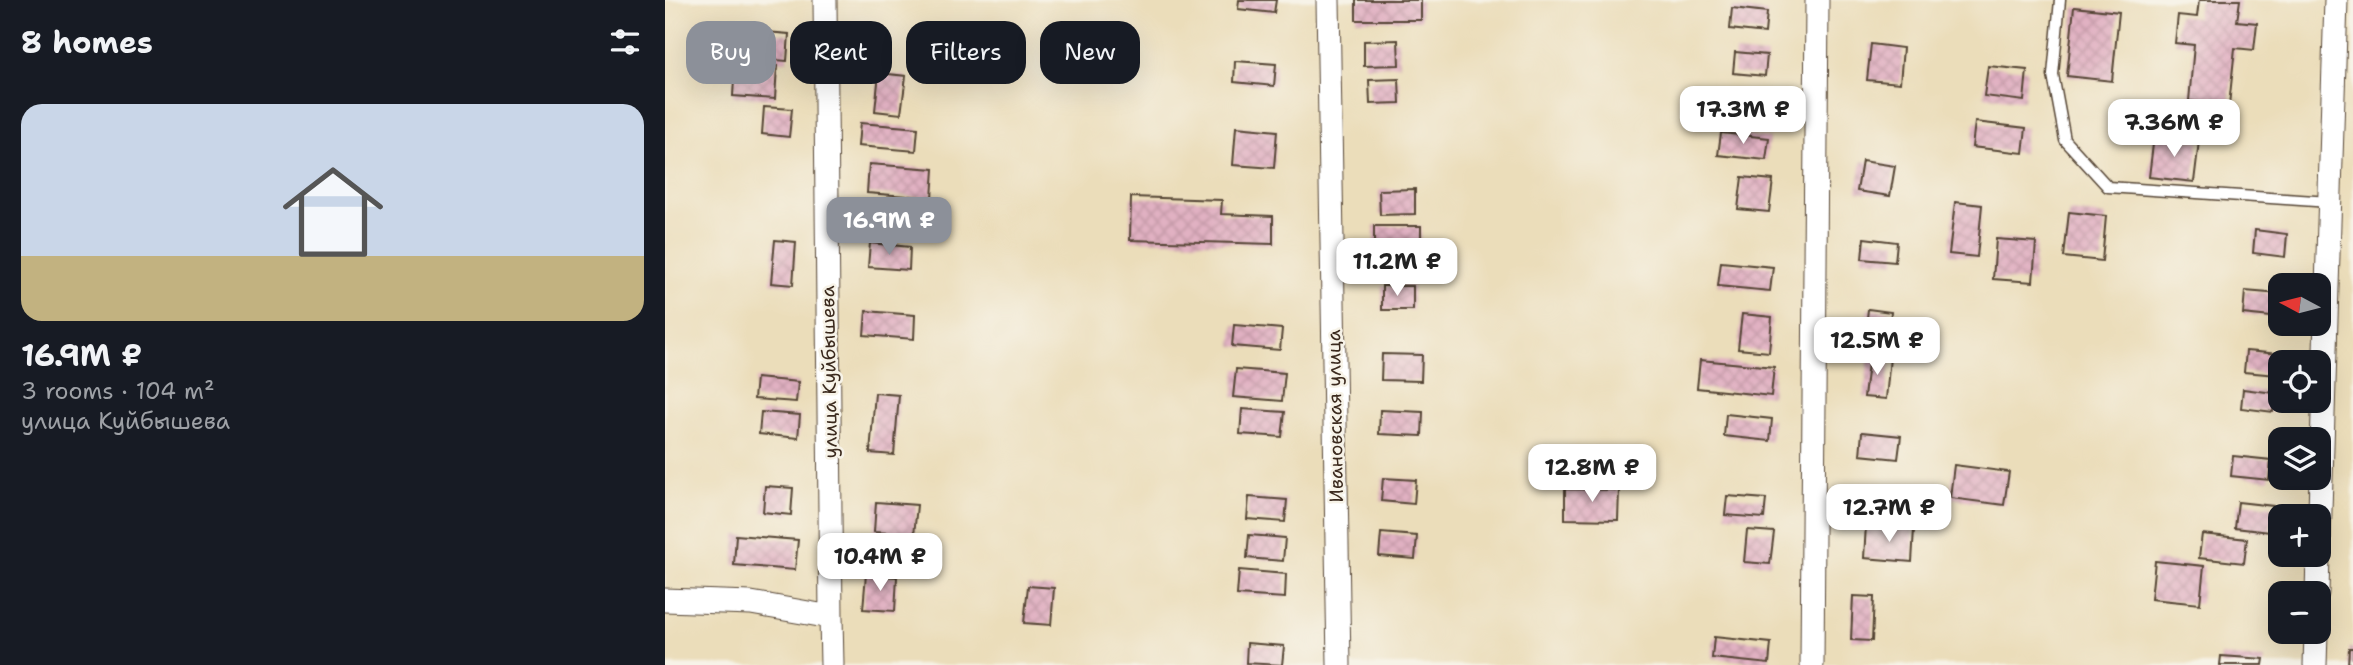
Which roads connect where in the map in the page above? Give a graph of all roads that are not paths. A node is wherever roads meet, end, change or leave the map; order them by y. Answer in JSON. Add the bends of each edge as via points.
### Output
{"nodes":[{"id":1,"x":825,"y":0,"type":"edge"},
{"id":2,"x":1328,"y":0,"type":"edge"},
{"id":3,"x":1817,"y":0,"type":"edge"},
{"id":4,"x":2060,"y":0,"type":"edge"},
{"id":5,"x":2336,"y":0,"type":"edge"},
{"id":6,"x":2330,"y":202,"type":"junction"},
{"id":7,"x":2320,"y":504,"type":"edge"},
{"id":8,"x":665,"y":600,"type":"edge"},
{"id":9,"x":831,"y":617,"type":"junction"},
{"id":10,"x":2316,"y":644,"type":"edge"},
{"id":11,"x":832,"y":665,"type":"edge"},
{"id":12,"x":1339,"y":665,"type":"edge"},
{"id":13,"x":1812,"y":665,"type":"edge"},
{"id":14,"x":2315,"y":665,"type":"edge"}],
"edges":[{"from":1,"to":9,"type":"street","name":"улица Куйбышева"},
{"from":2,"to":12,"type":"street","name":"Ивановская улица"},
{"from":3,"to":13,"type":"street"},
{"from":4,"to":6,"type":"lane","via":[[2053,75],[2065,140],[2108,187]]},
{"from":5,"to":6,"type":"street"},
{"from":6,"to":7,"type":"street"},
{"from":8,"to":9,"type":"street","via":[[751,603]]},
{"from":9,"to":11,"type":"street","name":"улица Куйбышева"},
{"from":10,"to":14,"type":"street"}]}
